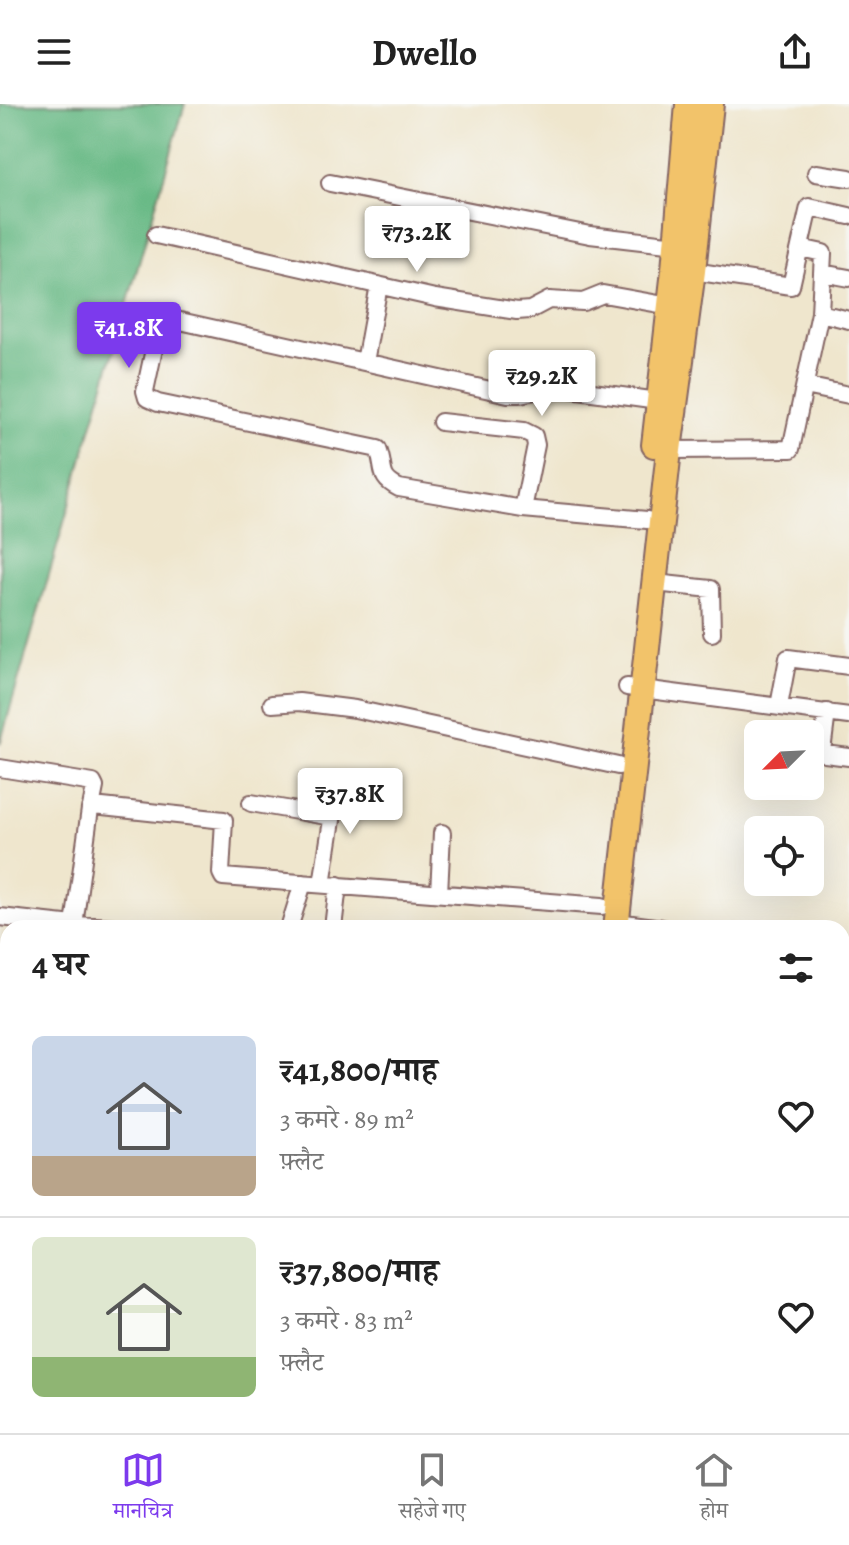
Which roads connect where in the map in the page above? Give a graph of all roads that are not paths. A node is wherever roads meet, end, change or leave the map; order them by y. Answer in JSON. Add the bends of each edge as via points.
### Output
{"nodes":[{"id":1,"x":688,"y":104,"type":"edge"},
{"id":2,"x":711,"y":104,"type":"edge"},
{"id":3,"x":816,"y":173,"type":"dead end"},
{"id":4,"x":849,"y":178,"type":"edge"},
{"id":5,"x":330,"y":183,"type":"dead end"},
{"id":6,"x":849,"y":216,"type":"edge"},
{"id":7,"x":156,"y":235,"type":"dead end"},
{"id":8,"x":676,"y":245,"type":"junction"},
{"id":9,"x":800,"y":248,"type":"junction"},
{"id":10,"x":693,"y":271,"type":"junction"},
{"id":11,"x":822,"y":273,"type":"junction"},
{"id":12,"x":849,"y":278,"type":"edge"},
{"id":13,"x":379,"y":285,"type":"junction"},
{"id":14,"x":670,"y":306,"type":"junction"},
{"id":15,"x":820,"y":313,"type":"junction"},
{"id":16,"x":849,"y":320,"type":"edge"},
{"id":17,"x":365,"y":362,"type":"junction"},
{"id":18,"x":805,"y":386,"type":"junction"},
{"id":19,"x":849,"y":395,"type":"edge"},
{"id":20,"x":658,"y":401,"type":"junction"},
{"id":21,"x":441,"y":422,"type":"dead end"},
{"id":22,"x":669,"y":450,"type":"junction"},
{"id":23,"x":523,"y":509,"type":"junction"},
{"id":24,"x":647,"y":520,"type":"junction"},
{"id":25,"x":655,"y":583,"type":"junction"},
{"id":26,"x":712,"y":633,"type":"dead end"},
{"id":27,"x":849,"y":666,"type":"edge"},
{"id":28,"x":635,"y":688,"type":"junction"},
{"id":29,"x":272,"y":704,"type":"dead end"},
{"id":30,"x":779,"y":706,"type":"junction"},
{"id":31,"x":827,"y":712,"type":"junction"},
{"id":32,"x":849,"y":716,"type":"edge"},
{"id":33,"x":849,"y":757,"type":"edge"},
{"id":34,"x":618,"y":766,"type":"junction"},
{"id":35,"x":0,"y":768,"type":"edge"},
{"id":36,"x":338,"y":782,"type":"dead end"},
{"id":37,"x":251,"y":803,"type":"dead end"},
{"id":38,"x":91,"y":807,"type":"junction"},
{"id":39,"x":332,"y":817,"type":"junction"},
{"id":40,"x":442,"y":833,"type":"dead end"},
{"id":41,"x":303,"y":883,"type":"junction"},
{"id":42,"x":330,"y":885,"type":"junction"},
{"id":43,"x":439,"y":893,"type":"junction"},
{"id":44,"x":0,"y":917,"type":"edge"},
{"id":45,"x":28,"y":920,"type":"edge"},
{"id":46,"x":75,"y":920,"type":"edge"},
{"id":47,"x":291,"y":920,"type":"edge"},
{"id":48,"x":332,"y":920,"type":"edge"},
{"id":49,"x":603,"y":920,"type":"edge"},
{"id":50,"x":609,"y":920,"type":"edge"},
{"id":51,"x":609,"y":920,"type":"edge"}],
"edges":[{"from":1,"to":8,"type":"highway"},
{"from":2,"to":10,"type":"highway"},
{"from":3,"to":4,"type":"street"},
{"from":5,"to":8,"type":"street","via":[[590,235]]},
{"from":6,"to":9,"type":"street","via":[[809,207]]},
{"from":7,"to":13,"type":"street"},
{"from":8,"to":14,"type":"highway"},
{"from":9,"to":10,"type":"street","via":[[791,286]]},
{"from":9,"to":11,"type":"street","via":[[823,253]]},
{"from":10,"to":22,"type":"highway"},
{"from":11,"to":12,"type":"street"},
{"from":11,"to":15,"type":"street"},
{"from":13,"to":14,"type":"street","via":[[517,311],[549,300],[583,302],[603,294]]},
{"from":13,"to":17,"type":"street"},
{"from":14,"to":20,"type":"highway"},
{"from":15,"to":16,"type":"street"},
{"from":15,"to":18,"type":"street"},
{"from":17,"to":20,"type":"street","via":[[508,394],[556,387]]},
{"from":17,"to":23,"type":"street","via":[[171,319],[159,326],[145,391],[158,403],[378,449],[382,475],[399,488]]},
{"from":18,"to":19,"type":"street"},
{"from":18,"to":22,"type":"street","via":[[791,449]]},
{"from":20,"to":24,"type":"highway"},
{"from":21,"to":23,"type":"street","via":[[534,436]]},
{"from":22,"to":25,"type":"highway"},
{"from":23,"to":24,"type":"street"},
{"from":24,"to":28,"type":"highway"},
{"from":25,"to":26,"type":"street","via":[[711,589]]},
{"from":25,"to":28,"type":"highway"},
{"from":27,"to":30,"type":"street","via":[[788,658]]},
{"from":28,"to":30,"type":"street"},
{"from":28,"to":34,"type":"highway"},
{"from":28,"to":50,"type":"highway"},
{"from":29,"to":34,"type":"street","via":[[355,709]]},
{"from":30,"to":31,"type":"street"},
{"from":31,"to":32,"type":"street"},
{"from":31,"to":33,"type":"street","via":[[822,751]]},
{"from":34,"to":51,"type":"highway"},
{"from":35,"to":38,"type":"street","via":[[93,783]]},
{"from":36,"to":39,"type":"street"},
{"from":37,"to":39,"type":"street"},
{"from":38,"to":41,"type":"street","via":[[221,818],[221,876]]},
{"from":38,"to":46,"type":"street"},
{"from":39,"to":42,"type":"street"},
{"from":40,"to":43,"type":"street"},
{"from":41,"to":42,"type":"street"},
{"from":41,"to":47,"type":"street"},
{"from":42,"to":43,"type":"street"},
{"from":42,"to":48,"type":"street"},
{"from":43,"to":49,"type":"street"},
{"from":44,"to":45,"type":"street"}]}
